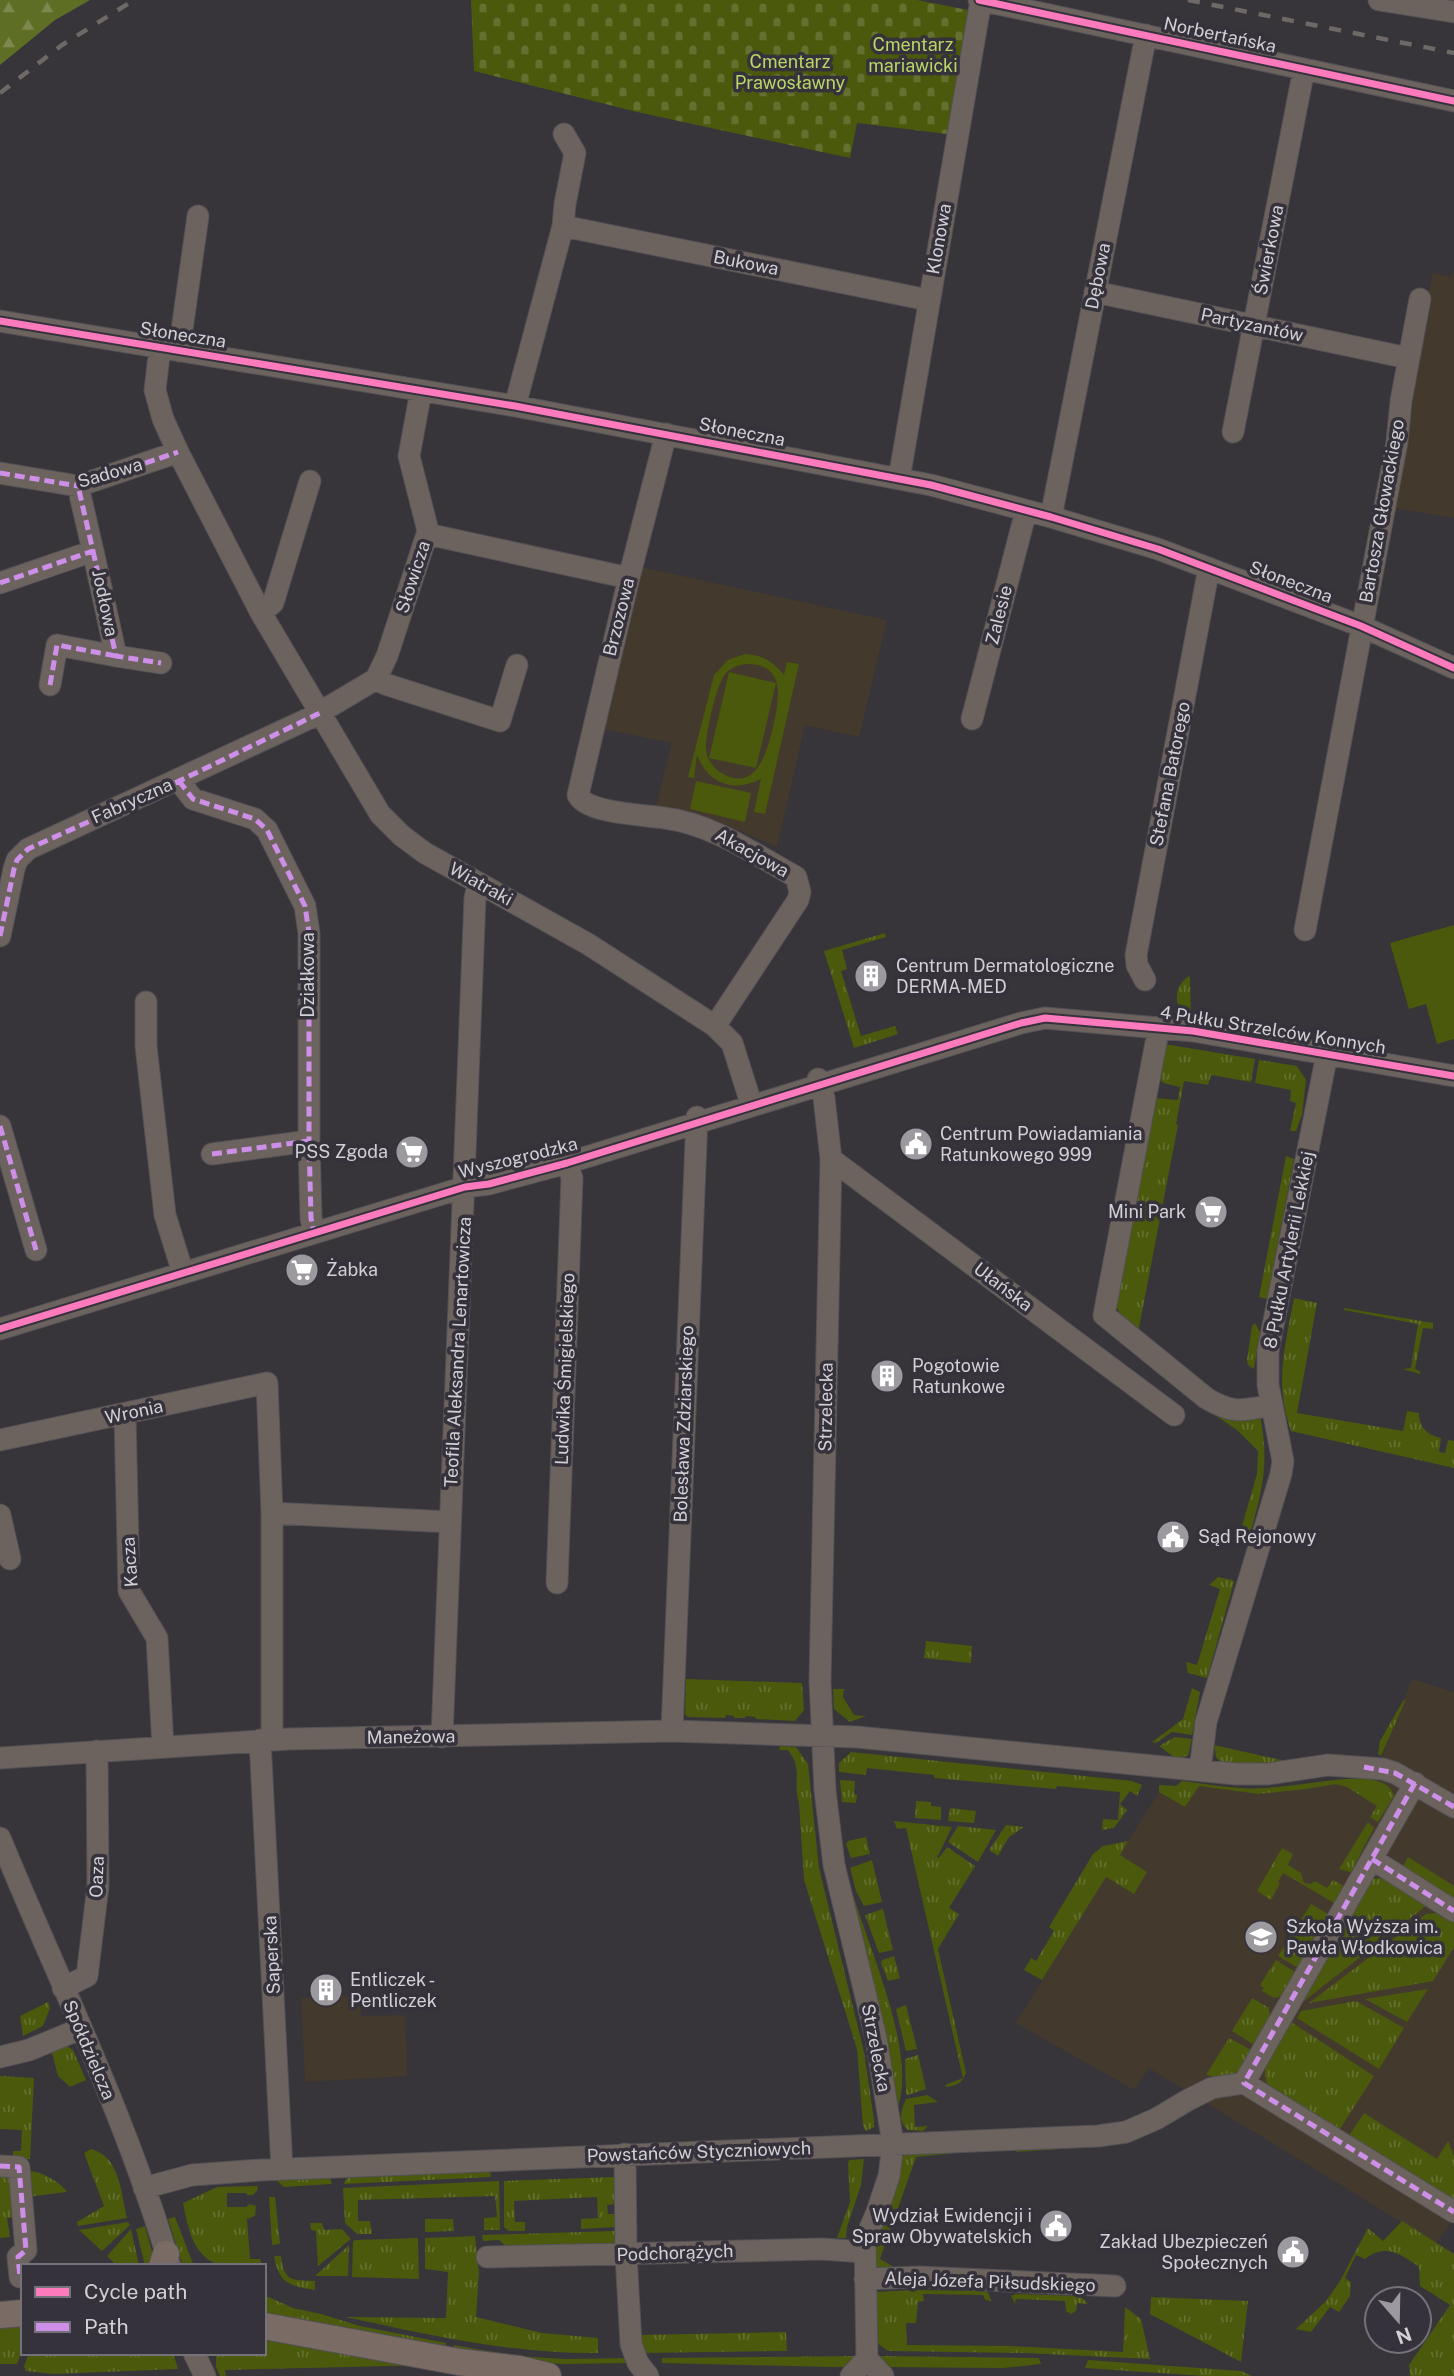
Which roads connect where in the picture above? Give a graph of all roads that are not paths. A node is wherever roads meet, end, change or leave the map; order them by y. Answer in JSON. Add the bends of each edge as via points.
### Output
{"nodes":[{"id":1,"x":980,"y":0,"type":"edge"},
{"id":2,"x":1379,"y":0,"type":"edge"},
{"id":3,"x":1454,"y":12,"type":"edge"},
{"id":4,"x":1146,"y":35,"type":"junction"},
{"id":5,"x":1304,"y":69,"type":"junction"},
{"id":6,"x":1454,"y":101,"type":"edge"},
{"id":7,"x":564,"y":134,"type":"dead end"},
{"id":8,"x":198,"y":216,"type":"dead end"},
{"id":9,"x":563,"y":226,"type":"junction"},
{"id":10,"x":1095,"y":292,"type":"junction"},
{"id":11,"x":1420,"y":299,"type":"dead end"},
{"id":12,"x":928,"y":300,"type":"junction"},
{"id":13,"x":0,"y":321,"type":"edge"},
{"id":14,"x":1254,"y":326,"type":"junction"},
{"id":15,"x":170,"y":349,"type":"junction"},
{"id":16,"x":1408,"y":358,"type":"junction"},
{"id":17,"x":421,"y":391,"type":"junction"},
{"id":18,"x":515,"y":406,"type":"junction"},
{"id":19,"x":1233,"y":432,"type":"dead end"},
{"id":20,"x":666,"y":434,"type":"junction"},
{"id":21,"x":178,"y":452,"type":"junction"},
{"id":22,"x":0,"y":473,"type":"edge"},
{"id":23,"x":899,"y":479,"type":"junction"},
{"id":24,"x":310,"y":481,"type":"dead end"},
{"id":25,"x":78,"y":486,"type":"junction"},
{"id":26,"x":1026,"y":511,"type":"junction"},
{"id":27,"x":1051,"y":517,"type":"junction"},
{"id":28,"x":427,"y":534,"type":"junction"},
{"id":29,"x":93,"y":551,"type":"junction"},
{"id":30,"x":1209,"y":568,"type":"junction"},
{"id":31,"x":629,"y":578,"type":"junction"},
{"id":32,"x":0,"y":583,"type":"edge"},
{"id":33,"x":261,"y":613,"type":"junction"},
{"id":34,"x":1361,"y":626,"type":"junction"},
{"id":35,"x":116,"y":656,"type":"junction"},
{"id":36,"x":161,"y":663,"type":"dead end"},
{"id":37,"x":517,"y":665,"type":"dead end"},
{"id":38,"x":1454,"y":668,"type":"edge"},
{"id":39,"x":376,"y":679,"type":"junction"},
{"id":40,"x":50,"y":685,"type":"dead end"},
{"id":41,"x":320,"y":713,"type":"junction"},
{"id":42,"x":972,"y":719,"type":"dead end"},
{"id":43,"x":179,"y":780,"type":"junction"},
{"id":44,"x":580,"y":800,"type":"joint"},
{"id":45,"x":478,"y":883,"type":"junction"},
{"id":46,"x":1305,"y":930,"type":"dead end"},
{"id":47,"x":0,"y":936,"type":"edge"},
{"id":48,"x":1145,"y":980,"type":"dead end"},
{"id":49,"x":146,"y":1002,"type":"dead end"},
{"id":50,"x":1045,"y":1018,"type":"joint"},
{"id":51,"x":715,"y":1026,"type":"junction"},
{"id":52,"x":1159,"y":1027,"type":"junction"},
{"id":53,"x":1327,"y":1054,"type":"junction"},
{"id":54,"x":1454,"y":1076,"type":"edge"},
{"id":55,"x":819,"y":1082,"type":"junction"},
{"id":56,"x":750,"y":1100,"type":"dead end"},
{"id":57,"x":697,"y":1120,"type":"junction"},
{"id":58,"x":0,"y":1126,"type":"edge"},
{"id":59,"x":309,"y":1141,"type":"junction"},
{"id":60,"x":212,"y":1154,"type":"dead end"},
{"id":61,"x":831,"y":1158,"type":"junction"},
{"id":62,"x":566,"y":1160,"type":"junction"},
{"id":63,"x":465,"y":1187,"type":"junction"},
{"id":64,"x":314,"y":1233,"type":"junction"},
{"id":65,"x":36,"y":1250,"type":"dead end"},
{"id":66,"x":183,"y":1273,"type":"junction"},
{"id":67,"x":0,"y":1329,"type":"edge"},
{"id":68,"x":267,"y":1382,"type":"joint"},
{"id":69,"x":1271,"y":1405,"type":"junction"},
{"id":70,"x":125,"y":1413,"type":"junction"},
{"id":71,"x":1174,"y":1415,"type":"dead end"},
{"id":72,"x":0,"y":1440,"type":"edge"},
{"id":73,"x":272,"y":1513,"type":"junction"},
{"id":74,"x":0,"y":1515,"type":"edge"},
{"id":75,"x":450,"y":1522,"type":"junction"},
{"id":76,"x":10,"y":1559,"type":"dead end"},
{"id":77,"x":557,"y":1583,"type":"dead end"},
{"id":78,"x":672,"y":1731,"type":"junction"},
{"id":79,"x":822,"y":1736,"type":"junction"},
{"id":80,"x":442,"y":1737,"type":"junction"},
{"id":81,"x":266,"y":1740,"type":"junction"},
{"id":82,"x":163,"y":1747,"type":"junction"},
{"id":83,"x":97,"y":1751,"type":"junction"},
{"id":84,"x":0,"y":1758,"type":"edge"},
{"id":85,"x":1200,"y":1770,"type":"junction"},
{"id":86,"x":1415,"y":1783,"type":"junction"},
{"id":87,"x":1454,"y":1807,"type":"edge"},
{"id":88,"x":0,"y":1838,"type":"edge"},
{"id":89,"x":1372,"y":1859,"type":"junction"},
{"id":90,"x":1454,"y":1911,"type":"edge"},
{"id":91,"x":63,"y":1988,"type":"junction"},
{"id":92,"x":80,"y":2029,"type":"junction"},
{"id":93,"x":0,"y":2057,"type":"edge"},
{"id":94,"x":1244,"y":2083,"type":"junction"},
{"id":95,"x":893,"y":2144,"type":"junction"},
{"id":96,"x":625,"y":2154,"type":"junction"},
{"id":97,"x":0,"y":2166,"type":"edge"},
{"id":98,"x":282,"y":2169,"type":"junction"},
{"id":99,"x":144,"y":2188,"type":"junction"},
{"id":100,"x":1454,"y":2212,"type":"edge"},
{"id":101,"x":864,"y":2252,"type":"junction"},
{"id":102,"x":626,"y":2254,"type":"junction"},
{"id":103,"x":486,"y":2258,"type":"dead end"},
{"id":104,"x":166,"y":2262,"type":"edge"},
{"id":105,"x":20,"y":2277,"type":"dead end"},
{"id":106,"x":865,"y":2279,"type":"junction"},
{"id":107,"x":1115,"y":2286,"type":"dead end"},
{"id":108,"x":21,"y":2313,"type":"edge"},
{"id":109,"x":0,"y":2315,"type":"edge"},
{"id":110,"x":266,"y":2326,"type":"edge"},
{"id":111,"x":193,"y":2355,"type":"edge"},
{"id":112,"x":194,"y":2355,"type":"edge"},
{"id":113,"x":867,"y":2358,"type":"junction"},
{"id":114,"x":197,"y":2376,"type":"edge"},
{"id":115,"x":205,"y":2376,"type":"edge"},
{"id":116,"x":548,"y":2376,"type":"edge"},
{"id":117,"x":648,"y":2376,"type":"edge"},
{"id":118,"x":850,"y":2376,"type":"edge"},
{"id":119,"x":883,"y":2376,"type":"edge"}],
"edges":[{"from":1,"to":4,"type":"street","name":"Norbertańska"},
{"from":1,"to":12,"type":"street","name":"Klonowa"},
{"from":2,"to":3,"type":"street"},
{"from":4,"to":5,"type":"street","name":"Norbertańska"},
{"from":4,"to":10,"type":"street","name":"Dębowa"},
{"from":5,"to":6,"type":"street","name":"Norbertańska"},
{"from":5,"to":14,"type":"street","name":"Świerkowa"},
{"from":7,"to":9,"type":"street","via":[[575,153]]},
{"from":8,"to":15,"type":"street","name":"Wiatraki"},
{"from":9,"to":12,"type":"street","name":"Bukowa"},
{"from":9,"to":18,"type":"street"},
{"from":10,"to":14,"type":"street","name":"Partyzantów"},
{"from":10,"to":27,"type":"street","name":"Dębowa"},
{"from":11,"to":16,"type":"street","name":"Bartosza Głowackiego"},
{"from":12,"to":23,"type":"street","name":"Klonowa"},
{"from":13,"to":15,"type":"street","name":"Słoneczna"},
{"from":14,"to":16,"type":"street","name":"Partyzantów"},
{"from":14,"to":19,"type":"street","name":"Świerkowa"},
{"from":15,"to":17,"type":"street","name":"Słoneczna"},
{"from":15,"to":21,"type":"street","name":"Wiatraki","via":[[155,390]]},
{"from":16,"to":34,"type":"street","name":"Bartosza Głowackiego","via":[[1397,442]]},
{"from":17,"to":18,"type":"street","name":"Słoneczna"},
{"from":17,"to":28,"type":"street","name":"Słowicza","via":[[409,456]]},
{"from":18,"to":20,"type":"street","name":"Słoneczna"},
{"from":20,"to":23,"type":"street","name":"Słoneczna"},
{"from":20,"to":31,"type":"street","name":"Brzozowa"},
{"from":21,"to":25,"type":"street","name":"Sadowa"},
{"from":21,"to":33,"type":"street","name":"Wiatraki"},
{"from":22,"to":25,"type":"street","name":"Sadowa"},
{"from":23,"to":26,"type":"street","name":"Słoneczna"},
{"from":24,"to":33,"type":"street","via":[[273,603]]},
{"from":25,"to":29,"type":"street","name":"Jodłowa"},
{"from":26,"to":27,"type":"street","name":"Słoneczna"},
{"from":26,"to":42,"type":"street","name":"Zalesie"},
{"from":27,"to":30,"type":"street","name":"Słoneczna"},
{"from":28,"to":31,"type":"street"},
{"from":28,"to":39,"type":"street","name":"Słowicza"},
{"from":29,"to":32,"type":"street","name":"Jodłowa"},
{"from":29,"to":35,"type":"street","name":"Jodłowa"},
{"from":30,"to":34,"type":"street","name":"Słoneczna"},
{"from":30,"to":48,"type":"street","name":"Stefana Batorego","via":[[1136,955]]},
{"from":31,"to":44,"type":"street","name":"Brzozowa","via":[[578,788]]},
{"from":33,"to":41,"type":"street","name":"Wiatraki"},
{"from":34,"to":38,"type":"street","name":"Słoneczna"},
{"from":34,"to":46,"type":"street","name":"Bartosza Głowackiego"},
{"from":35,"to":36,"type":"street","name":"Jodłowa"},
{"from":35,"to":40,"type":"street","name":"Jodłowa","via":[[57,645]]},
{"from":37,"to":39,"type":"street","via":[[500,721]]},
{"from":39,"to":41,"type":"street"},
{"from":41,"to":43,"type":"street","name":"Fabryczna"},
{"from":41,"to":45,"type":"street","name":"Wiatraki","via":[[390,825],[425,853]]},
{"from":43,"to":47,"type":"street","name":"Fabryczna","via":[[28,849],[14,869]]},
{"from":43,"to":59,"type":"street","name":"Działkowa","via":[[193,800],[255,819],[267,830],[305,906],[309,933]]},
{"from":44,"to":51,"type":"street","name":"Akacjowa","via":[[594,808],[704,826],[796,877],[798,900]]},
{"from":45,"to":51,"type":"street","name":"Wiatraki","via":[[588,944]]},
{"from":45,"to":63,"type":"street","name":"Teofila Aleksandra Lenartowicza"},
{"from":49,"to":66,"type":"street","via":[[146,1046],[165,1215]]},
{"from":50,"to":52,"type":"street","name":"4 Pułku Strzelców Konnych"},
{"from":50,"to":55,"type":"street","name":"Wyszogrodzka"},
{"from":51,"to":56,"type":"street","name":"Wiatraki","via":[[732,1043]]},
{"from":52,"to":53,"type":"street","name":"4 Pułku Strzelców Konnych"},
{"from":52,"to":69,"type":"street","via":[[1104,1315],[1223,1408],[1242,1411]]},
{"from":53,"to":54,"type":"street","name":"4 Pułku Strzelców Konnych"},
{"from":53,"to":69,"type":"street","name":"8 Pułku Artylerii Lekkiej","via":[[1268,1351]]},
{"from":55,"to":57,"type":"street","name":"Wyszogrodzka"},
{"from":55,"to":61,"type":"street","name":"Strzelecka"},
{"from":57,"to":62,"type":"street","name":"Wyszogrodzka"},
{"from":57,"to":78,"type":"street","name":"Bolesława Zdziarskiego"},
{"from":58,"to":65,"type":"street"},
{"from":59,"to":60,"type":"street"},
{"from":59,"to":64,"type":"street","name":"Działkowa"},
{"from":61,"to":71,"type":"street","name":"Ułańska"},
{"from":61,"to":79,"type":"street","name":"Strzelecka"},
{"from":62,"to":63,"type":"street","name":"Wyszogrodzka"},
{"from":62,"to":77,"type":"street","name":"Ludwika Śmigielskiego","via":[[572,1178]]},
{"from":63,"to":64,"type":"street","name":"Wyszogrodzka"},
{"from":63,"to":75,"type":"street","name":"Teofila Aleksandra Lenartowicza"},
{"from":64,"to":66,"type":"street","name":"Wyszogrodzka"},
{"from":66,"to":67,"type":"street","name":"Wyszogrodzka"},
{"from":68,"to":70,"type":"street","name":"Wronia"},
{"from":68,"to":73,"type":"street","name":"Saperska"},
{"from":69,"to":85,"type":"street","name":"8 Pułku Artylerii Lekkiej","via":[[1283,1461],[1281,1474],[1206,1722]]},
{"from":70,"to":72,"type":"street","name":"Wronia"},
{"from":70,"to":82,"type":"street","name":"Kacza","via":[[129,1591],[157,1638]]},
{"from":73,"to":75,"type":"street"},
{"from":73,"to":81,"type":"street","name":"Saperska"},
{"from":74,"to":76,"type":"street"},
{"from":75,"to":80,"type":"street","name":"Teofila Aleksandra Lenartowicza"},
{"from":78,"to":79,"type":"street","name":"Maneżowa"},
{"from":78,"to":80,"type":"street","name":"Maneżowa"},
{"from":79,"to":85,"type":"street"},
{"from":79,"to":95,"type":"street","name":"Strzelecka","via":[[834,1865],[876,2038]]},
{"from":80,"to":81,"type":"street","name":"Maneżowa"},
{"from":81,"to":82,"type":"street","name":"Maneżowa"},
{"from":81,"to":98,"type":"street","name":"Saperska"},
{"from":82,"to":83,"type":"street","name":"Maneżowa"},
{"from":83,"to":84,"type":"street","name":"Maneżowa"},
{"from":83,"to":91,"type":"street","name":"Oaza","via":[[98,1886],[87,1976]]},
{"from":85,"to":86,"type":"street","via":[[1268,1774],[1328,1765],[1364,1767],[1395,1773]]},
{"from":86,"to":87,"type":"street"},
{"from":86,"to":89,"type":"street"},
{"from":88,"to":91,"type":"street","name":"Spółdzielcza"},
{"from":89,"to":90,"type":"street"},
{"from":89,"to":94,"type":"street"},
{"from":91,"to":92,"type":"street","name":"Spółdzielcza"},
{"from":92,"to":93,"type":"street"},
{"from":92,"to":99,"type":"street","name":"Spółdzielcza"},
{"from":94,"to":95,"type":"street","name":"Powstańców Styczniowych","via":[[1212,2088],[1126,2132]]},
{"from":94,"to":100,"type":"street"},
{"from":95,"to":96,"type":"street","name":"Powstańców Styczniowych"},
{"from":95,"to":101,"type":"street","name":"Strzelecka","via":[[889,2176]]},
{"from":96,"to":98,"type":"street","name":"Powstańców Styczniowych"},
{"from":96,"to":102,"type":"street"},
{"from":97,"to":105,"type":"street","via":[[19,2167],[26,2250],[18,2257]]},
{"from":98,"to":99,"type":"street","name":"Powstańców Styczniowych","via":[[192,2175]]},
{"from":99,"to":104,"type":"street","name":"Spółdzielcza"},
{"from":101,"to":102,"type":"street","name":"Podchorążych"},
{"from":101,"to":106,"type":"street","name":"Strzelecka"},
{"from":102,"to":103,"type":"street","name":"Podchorążych"},
{"from":102,"to":117,"type":"street","via":[[631,2344]]},
{"from":106,"to":107,"type":"street","name":"Aleja Józefa Piłsudskiego","via":[[919,2277]]},
{"from":106,"to":113,"type":"street","name":"Strzelecka"},
{"from":108,"to":109,"type":"main road"},
{"from":110,"to":116,"type":"main road"},
{"from":111,"to":114,"type":"street"},
{"from":112,"to":115,"type":"street"},
{"from":113,"to":118,"type":"street"},
{"from":113,"to":119,"type":"street"}]}
